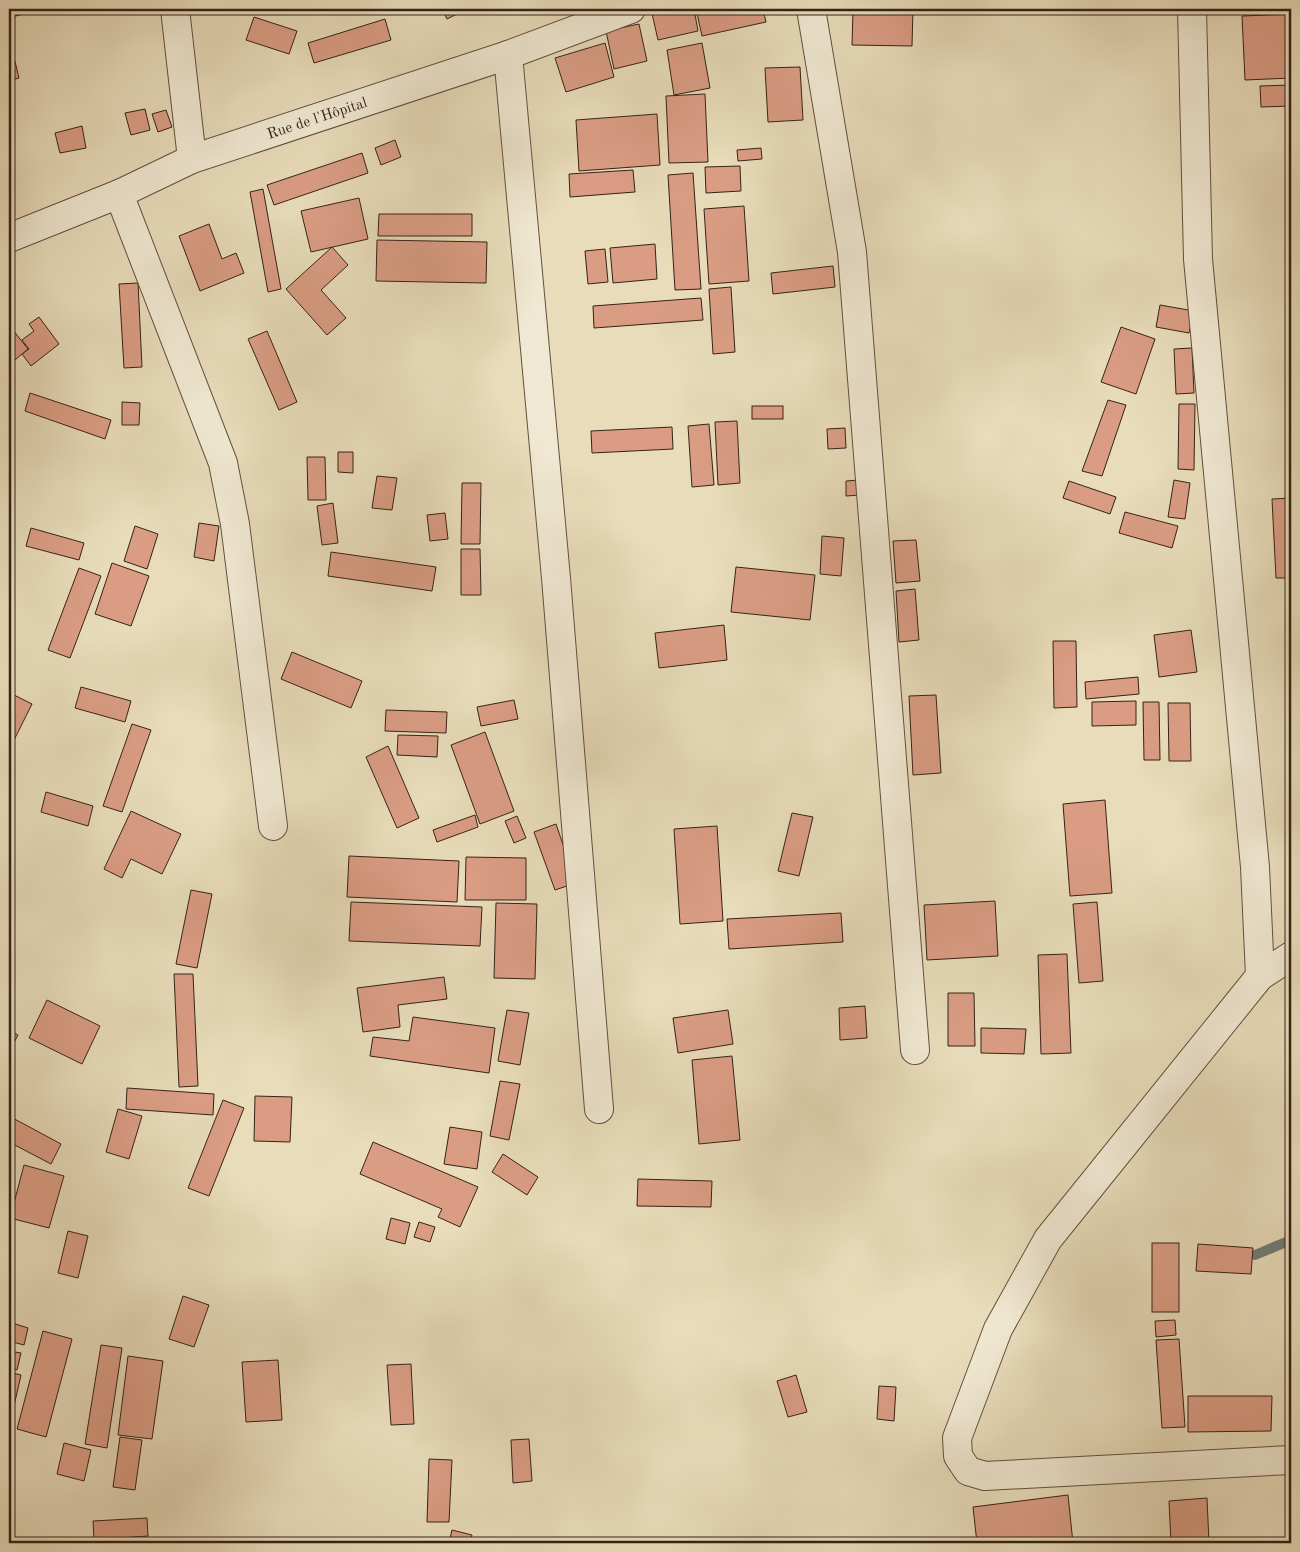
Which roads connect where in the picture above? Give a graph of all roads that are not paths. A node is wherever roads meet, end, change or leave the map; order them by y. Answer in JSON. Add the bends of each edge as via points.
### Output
{"nodes":[{"id":1,"x":175,"y":9,"type":"edge"},
{"id":2,"x":631,"y":9,"type":"edge"},
{"id":3,"x":811,"y":9,"type":"edge"},
{"id":4,"x":1192,"y":9,"type":"edge"},
{"id":5,"x":508,"y":55,"type":"junction"},
{"id":6,"x":192,"y":158,"type":"junction"},
{"id":7,"x":119,"y":194,"type":"junction"},
{"id":8,"x":10,"y":240,"type":"edge"},
{"id":9,"x":273,"y":826,"type":"dead end"},
{"id":10,"x":1291,"y":956,"type":"edge"},
{"id":11,"x":1260,"y":976,"type":"junction"},
{"id":12,"x":915,"y":1050,"type":"dead end"},
{"id":13,"x":599,"y":1109,"type":"dead end"},
{"id":14,"x":1291,"y":1460,"type":"edge"}],
"edges":[{"from":1,"to":6,"type":"street"},
{"from":2,"to":5,"type":"street","name":"Rue de l'Hôpital"},
{"from":3,"to":12,"type":"street","via":[[852,252]]},
{"from":4,"to":11,"type":"street","via":[[1198,259],[1255,867]]},
{"from":5,"to":6,"type":"street","name":"Rue de l'Hôpital"},
{"from":5,"to":13,"type":"street","via":[[556,578]]},
{"from":6,"to":7,"type":"street","name":"Rue de l'Hôpital"},
{"from":7,"to":8,"type":"street","name":"Rue de l'Hôpital"},
{"from":7,"to":9,"type":"street","via":[[222,463],[235,524]]},
{"from":10,"to":11,"type":"street"},
{"from":11,"to":14,"type":"street","via":[[1048,1239],[998,1329],[957,1438],[958,1456],[968,1471],[985,1476]]}]}
